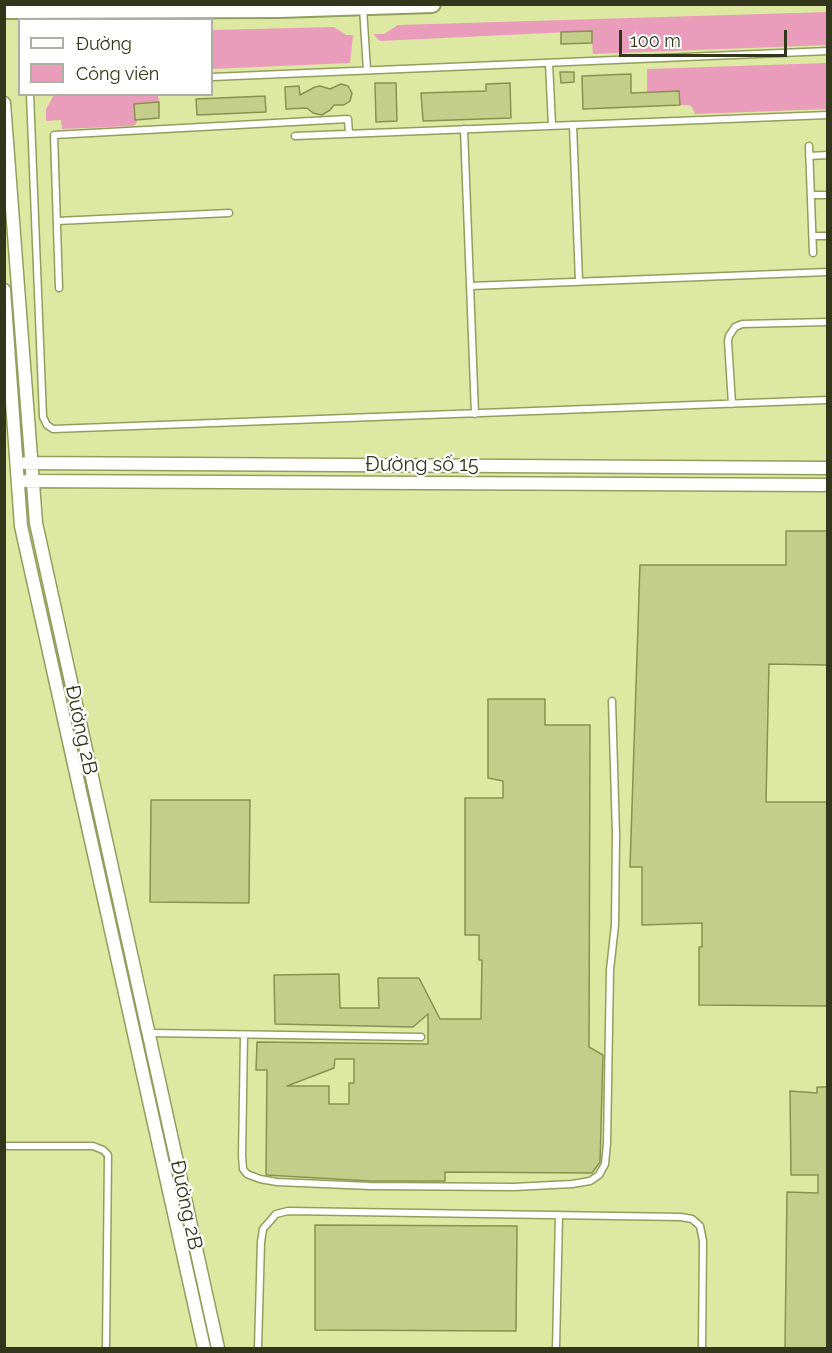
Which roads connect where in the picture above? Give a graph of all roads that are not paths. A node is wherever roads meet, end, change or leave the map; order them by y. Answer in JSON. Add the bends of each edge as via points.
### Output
{"nodes":[{"id":1,"x":432,"y":4,"type":"edge"},
{"id":2,"x":363,"y":5,"type":"edge"},
{"id":3,"x":279,"y":7,"type":"edge"},
{"id":4,"x":4,"y":10,"type":"edge"},
{"id":5,"x":828,"y":51,"type":"edge"},
{"id":6,"x":549,"y":63,"type":"junction"},
{"id":7,"x":367,"y":70,"type":"junction"},
{"id":8,"x":213,"y":77,"type":"edge"},
{"id":9,"x":30,"y":96,"type":"edge"},
{"id":10,"x":4,"y":103,"type":"edge"},
{"id":11,"x":828,"y":115,"type":"edge"},
{"id":12,"x":573,"y":125,"type":"junction"},
{"id":13,"x":552,"y":126,"type":"junction"},
{"id":14,"x":464,"y":129,"type":"junction"},
{"id":15,"x":349,"y":134,"type":"junction"},
{"id":16,"x":295,"y":136,"type":"dead end"},
{"id":17,"x":809,"y":146,"type":"dead end"},
{"id":18,"x":828,"y":155,"type":"edge"},
{"id":19,"x":809,"y":156,"type":"junction"},
{"id":20,"x":811,"y":195,"type":"junction"},
{"id":21,"x":828,"y":195,"type":"edge"},
{"id":22,"x":229,"y":213,"type":"dead end"},
{"id":23,"x":57,"y":221,"type":"junction"},
{"id":24,"x":813,"y":236,"type":"junction"},
{"id":25,"x":828,"y":236,"type":"edge"},
{"id":26,"x":813,"y":253,"type":"dead end"},
{"id":27,"x":828,"y":272,"type":"edge"},
{"id":28,"x":579,"y":281,"type":"junction"},
{"id":29,"x":470,"y":285,"type":"junction"},
{"id":30,"x":59,"y":288,"type":"dead end"},
{"id":31,"x":4,"y":290,"type":"edge"},
{"id":32,"x":828,"y":322,"type":"edge"},
{"id":33,"x":6,"y":334,"type":"edge"},
{"id":34,"x":828,"y":400,"type":"edge"},
{"id":35,"x":732,"y":404,"type":"junction"},
{"id":36,"x":475,"y":414,"type":"junction"},
{"id":37,"x":17,"y":462,"type":"junction"},
{"id":38,"x":32,"y":463,"type":"junction"},
{"id":39,"x":828,"y":468,"type":"edge"},
{"id":40,"x":18,"y":481,"type":"junction"},
{"id":41,"x":33,"y":481,"type":"junction"},
{"id":42,"x":828,"y":485,"type":"edge"},
{"id":43,"x":612,"y":701,"type":"dead end"},
{"id":44,"x":148,"y":1033,"type":"junction"},
{"id":45,"x":244,"y":1035,"type":"junction"},
{"id":46,"x":421,"y":1037,"type":"dead end"},
{"id":47,"x":4,"y":1146,"type":"edge"},
{"id":48,"x":559,"y":1215,"type":"junction"},
{"id":49,"x":106,"y":1348,"type":"edge"},
{"id":50,"x":204,"y":1348,"type":"edge"},
{"id":51,"x":218,"y":1348,"type":"edge"},
{"id":52,"x":258,"y":1348,"type":"edge"},
{"id":53,"x":556,"y":1348,"type":"edge"},
{"id":54,"x":702,"y":1348,"type":"edge"}],
"edges":[{"from":1,"to":2,"type":"street"},
{"from":2,"to":3,"type":"street"},
{"from":2,"to":7,"type":"lane"},
{"from":3,"to":4,"type":"street"},
{"from":5,"to":6,"type":"lane"},
{"from":6,"to":7,"type":"lane"},
{"from":6,"to":13,"type":"lane"},
{"from":7,"to":8,"type":"lane"},
{"from":9,"to":36,"type":"lane","via":[[47,426],[56,429]]},
{"from":10,"to":38,"type":"street","name":"Đường 2B"},
{"from":11,"to":12,"type":"lane"},
{"from":12,"to":13,"type":"lane"},
{"from":12,"to":28,"type":"lane"},
{"from":13,"to":14,"type":"lane"},
{"from":14,"to":15,"type":"lane"},
{"from":14,"to":29,"type":"lane"},
{"from":15,"to":16,"type":"lane"},
{"from":15,"to":23,"type":"lane","via":[[348,119],[54,135]]},
{"from":17,"to":19,"type":"lane"},
{"from":18,"to":19,"type":"lane"},
{"from":19,"to":20,"type":"lane"},
{"from":20,"to":21,"type":"lane"},
{"from":20,"to":24,"type":"lane"},
{"from":22,"to":23,"type":"lane"},
{"from":23,"to":30,"type":"lane"},
{"from":24,"to":25,"type":"lane"},
{"from":24,"to":26,"type":"lane"},
{"from":27,"to":28,"type":"lane"},
{"from":28,"to":29,"type":"lane"},
{"from":29,"to":36,"type":"lane"},
{"from":31,"to":33,"type":"street","name":"Đường 2B"},
{"from":32,"to":35,"type":"lane","via":[[735,327],[728,341]]},
{"from":33,"to":37,"type":"street","name":"Đường 2B"},
{"from":34,"to":35,"type":"lane"},
{"from":35,"to":36,"type":"lane"},
{"from":37,"to":38,"type":"street","name":"Đường số 15"},
{"from":37,"to":40,"type":"street","name":"Đường 2B"},
{"from":38,"to":39,"type":"street","name":"Đường số 15"},
{"from":38,"to":41,"type":"street","name":"Đường 2B"},
{"from":40,"to":41,"type":"street","name":"Đường số 15"},
{"from":40,"to":50,"type":"street","name":"Đường 2B","via":[[21,526]]},
{"from":41,"to":42,"type":"street","name":"Đường số 15"},
{"from":41,"to":44,"type":"street","name":"Đường 2B","via":[[36,523]]},
{"from":43,"to":45,"type":"lane","via":[[615,925],[610,970],[607,1143],[605,1164],[599,1175],[572,1184],[514,1187],[276,1182],[247,1174],[242,1156]]},
{"from":44,"to":45,"type":"lane"},
{"from":44,"to":51,"type":"street","name":"Đường 2B"},
{"from":45,"to":46,"type":"lane"},
{"from":47,"to":49,"type":"lane","via":[[93,1146],[108,1155]]},
{"from":48,"to":52,"type":"lane","via":[[288,1210],[276,1214],[263,1229],[261,1242]]},
{"from":48,"to":53,"type":"lane"},
{"from":48,"to":54,"type":"lane","via":[[681,1216],[700,1226]]}]}
